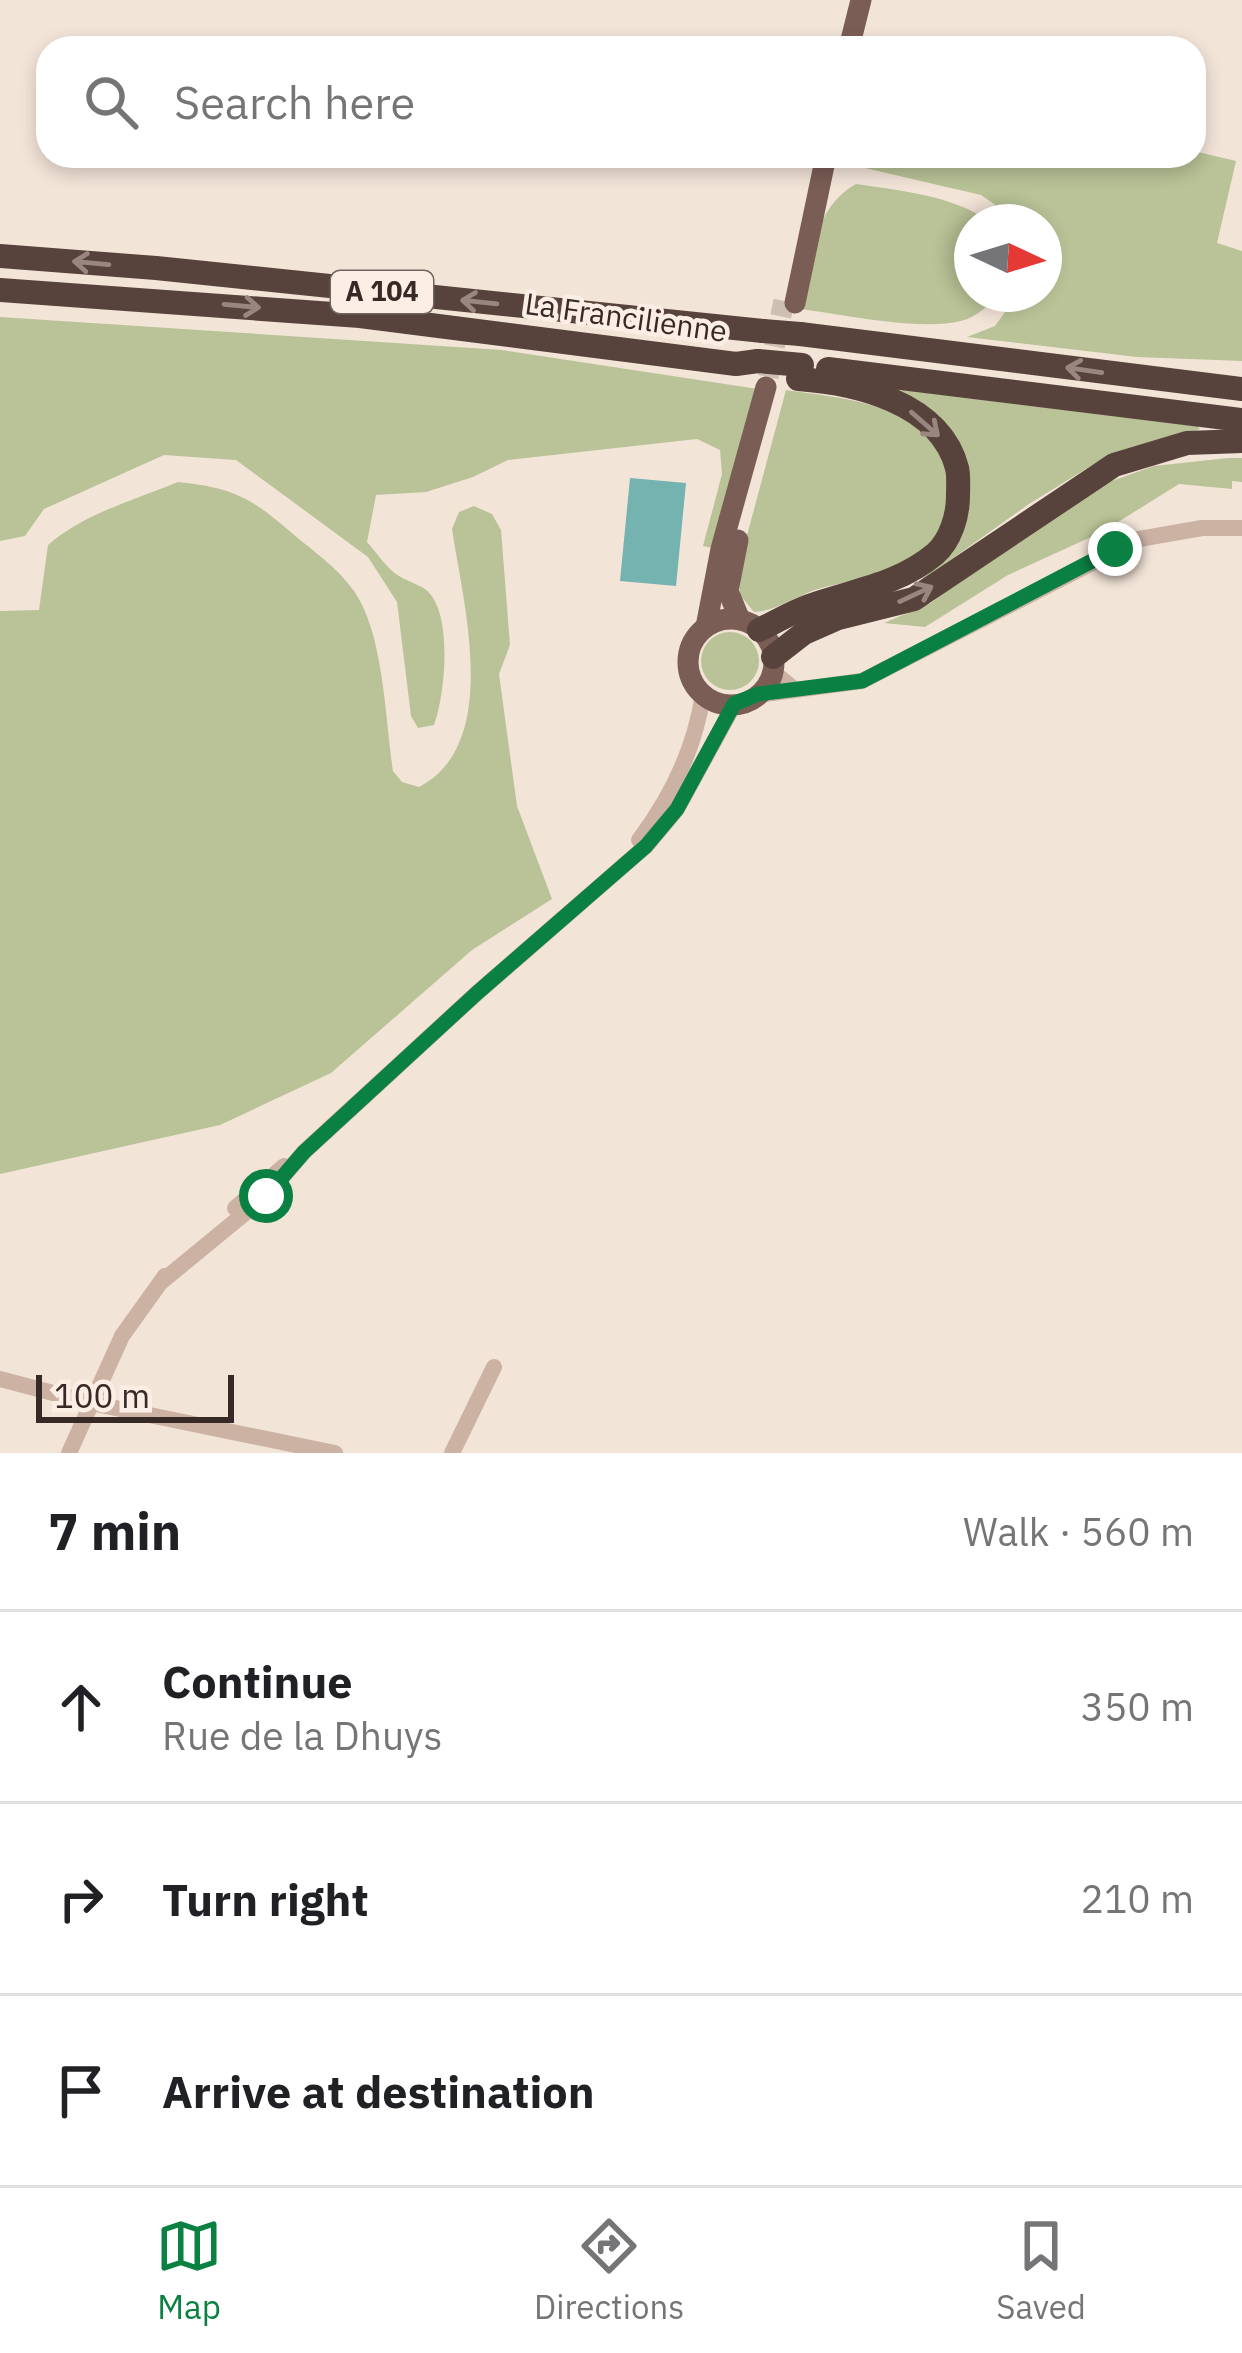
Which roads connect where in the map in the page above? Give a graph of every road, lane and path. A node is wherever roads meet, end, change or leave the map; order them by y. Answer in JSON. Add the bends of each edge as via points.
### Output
{"nodes":[{"id":1,"x":847,"y":0,"type":"edge"},
{"id":2,"x":861,"y":0,"type":"edge"},
{"id":3,"x":840,"y":36,"type":"edge"},
{"id":4,"x":852,"y":36,"type":"edge"},
{"id":5,"x":812,"y":168,"type":"edge"},
{"id":6,"x":823,"y":168,"type":"edge"},
{"id":7,"x":0,"y":256,"type":"edge"},
{"id":8,"x":0,"y":290,"type":"edge"},
{"id":9,"x":1242,"y":372,"type":"edge"},
{"id":10,"x":770,"y":374,"type":"junction"},
{"id":11,"x":1137,"y":376,"type":"junction"},
{"id":12,"x":1242,"y":389,"type":"edge"},
{"id":13,"x":1242,"y":420,"type":"edge"},
{"id":14,"x":1242,"y":441,"type":"edge"},
{"id":15,"x":1242,"y":528,"type":"edge"},
{"id":16,"x":750,"y":625,"type":"junction"},
{"id":17,"x":706,"y":627,"type":"junction"},
{"id":18,"x":773,"y":664,"type":"junction"},
{"id":19,"x":794,"y":689,"type":"junction"},
{"id":20,"x":703,"y":694,"type":"junction"},
{"id":21,"x":758,"y":694,"type":"junction"},
{"id":22,"x":734,"y":704,"type":"junction"},
{"id":23,"x":605,"y":880,"type":"junction"},
{"id":24,"x":494,"y":1367,"type":"dead end"},
{"id":25,"x":0,"y":1379,"type":"edge"},
{"id":26,"x":91,"y":1403,"type":"junction"},
{"id":27,"x":69,"y":1453,"type":"edge"},
{"id":28,"x":334,"y":1453,"type":"edge"},
{"id":29,"x":452,"y":1453,"type":"edge"}],
"edges":[{"from":1,"to":3,"type":"main road"},
{"from":2,"to":4,"type":"main road"},
{"from":5,"to":6,"type":"main road","via":[[789,302]]},
{"from":11,"to":7,"type":"highway","name":"La Francilienne","number":"A 104","one_way":true,"bridge":true,"via":[[800,334]]},
{"from":8,"to":10,"type":"highway","name":"La Francilienne","number":"A 104","one_way":true,"via":[[360,316]]},
{"from":9,"to":11,"type":"highway","via":[[1161,369]]},
{"from":10,"to":13,"type":"highway","name":"La Francilienne","number":"A 104"},
{"from":10,"to":16,"type":"main road","via":[[728,591]]},
{"from":10,"to":16,"type":"highway","one_way":true,"via":[[886,395],[922,419],[957,468],[958,512],[941,549],[914,571]]},
{"from":10,"to":17,"type":"main road"},
{"from":11,"to":12,"type":"highway","name":"La Francilienne","number":"A 104"},
{"from":18,"to":14,"type":"highway","one_way":true,"via":[[803,633],[914,598],[1114,465],[1187,443]]},
{"from":15,"to":19,"type":"street","via":[[1139,538],[862,681]]},
{"from":16,"to":17,"type":"main road"},
{"from":16,"to":18,"type":"main road"},
{"from":17,"to":20,"type":"main road","via":[[688,664]]},
{"from":18,"to":19,"type":"street"},
{"from":18,"to":21,"type":"main road"},
{"from":19,"to":21,"type":"street"},
{"from":20,"to":22,"type":"main road"},
{"from":20,"to":23,"type":"street","via":[[678,779]]},
{"from":21,"to":22,"type":"main road"},
{"from":22,"to":23,"type":"street","via":[[677,809]]},
{"from":23,"to":26,"type":"street","via":[[176,1262],[122,1336]]},
{"from":24,"to":29,"type":"street"},
{"from":25,"to":26,"type":"street"},
{"from":26,"to":27,"type":"street"},
{"from":26,"to":28,"type":"street"}]}
